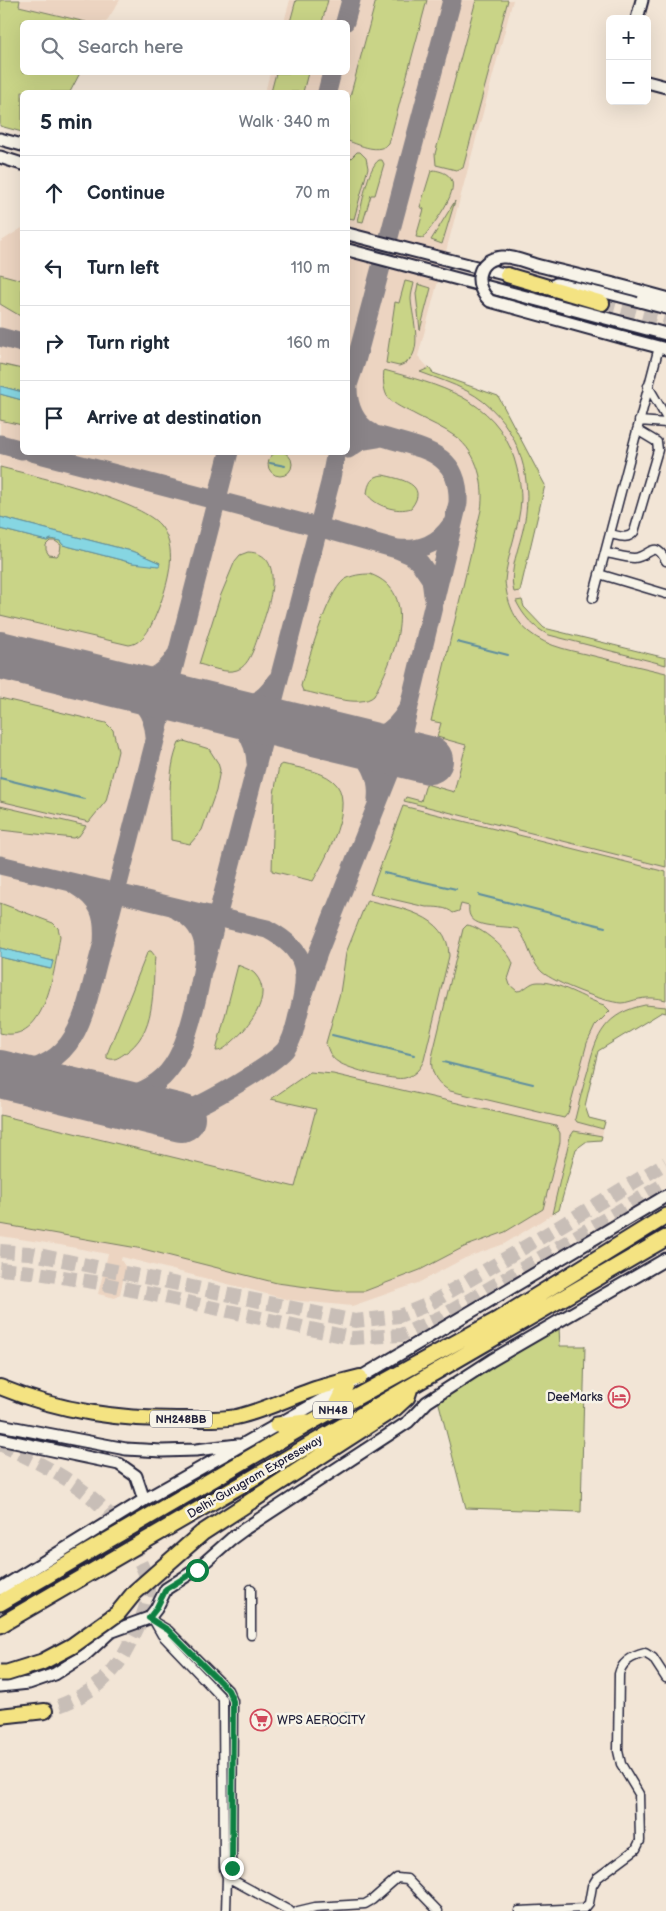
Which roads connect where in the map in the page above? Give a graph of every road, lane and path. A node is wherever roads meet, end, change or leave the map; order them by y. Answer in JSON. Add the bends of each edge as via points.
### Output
{"nodes":[{"id":1,"x":642,"y":0,"type":"edge"},
{"id":2,"x":638,"y":15,"type":"edge"},
{"id":3,"x":651,"y":83,"type":"edge"},
{"id":4,"x":666,"y":87,"type":"edge"},
{"id":5,"x":0,"y":138,"type":"edge"},
{"id":6,"x":20,"y":144,"type":"edge"},
{"id":7,"x":0,"y":157,"type":"edge"},
{"id":8,"x":20,"y":163,"type":"edge"},
{"id":9,"x":350,"y":235,"type":"edge"},
{"id":10,"x":350,"y":251,"type":"edge"},
{"id":11,"x":507,"y":276,"type":"junction"},
{"id":12,"x":666,"y":298,"type":"edge"},
{"id":13,"x":602,"y":303,"type":"tunnel mouth"},
{"id":14,"x":666,"y":308,"type":"edge"},
{"id":15,"x":666,"y":334,"type":"edge"},
{"id":16,"x":662,"y":348,"type":"edge"},
{"id":17,"x":648,"y":386,"type":"junction"},
{"id":18,"x":666,"y":417,"type":"edge"},
{"id":19,"x":639,"y":421,"type":"junction"},
{"id":20,"x":666,"y":423,"type":"edge"},
{"id":21,"x":637,"y":430,"type":"junction"},
{"id":22,"x":610,"y":534,"type":"junction"},
{"id":23,"x":606,"y":553,"type":"junction"},
{"id":24,"x":666,"y":561,"type":"edge"},
{"id":25,"x":600,"y":574,"type":"junction"},
{"id":26,"x":666,"y":594,"type":"edge"},
{"id":27,"x":593,"y":598,"type":"dead end"},
{"id":28,"x":666,"y":1196,"type":"edge"},
{"id":29,"x":666,"y":1216,"type":"edge"},
{"id":30,"x":666,"y":1238,"type":"edge"},
{"id":31,"x":666,"y":1259,"type":"edge"},
{"id":32,"x":353,"y":1381,"type":"junction"},
{"id":33,"x":384,"y":1382,"type":"junction"},
{"id":34,"x":412,"y":1385,"type":"junction"},
{"id":35,"x":0,"y":1387,"type":"edge"},
{"id":36,"x":335,"y":1409,"type":"junction"},
{"id":37,"x":313,"y":1421,"type":"junction"},
{"id":38,"x":0,"y":1425,"type":"edge"},
{"id":39,"x":277,"y":1425,"type":"junction"},
{"id":40,"x":0,"y":1439,"type":"edge"},
{"id":41,"x":243,"y":1444,"type":"junction"},
{"id":42,"x":144,"y":1500,"type":"junction"},
{"id":43,"x":0,"y":1589,"type":"edge"},
{"id":44,"x":251,"y":1589,"type":"dead end"},
{"id":45,"x":0,"y":1603,"type":"edge"},
{"id":46,"x":152,"y":1620,"type":"junction"},
{"id":47,"x":0,"y":1626,"type":"edge"},
{"id":48,"x":251,"y":1635,"type":"dead end"},
{"id":49,"x":0,"y":1673,"type":"edge"},
{"id":50,"x":666,"y":1678,"type":"edge"},
{"id":51,"x":0,"y":1686,"type":"edge"},
{"id":52,"x":45,"y":1711,"type":"tunnel mouth"},
{"id":53,"x":0,"y":1716,"type":"edge"},
{"id":54,"x":227,"y":1877,"type":"junction"},
{"id":55,"x":226,"y":1911,"type":"edge"},
{"id":56,"x":290,"y":1911,"type":"edge"},
{"id":57,"x":298,"y":1911,"type":"edge"},
{"id":58,"x":438,"y":1911,"type":"edge"},
{"id":59,"x":519,"y":1911,"type":"edge"}],
"edges":[{"from":1,"to":2,"type":"main road"},
{"from":3,"to":4,"type":"main road"},
{"from":5,"to":6,"type":"main road"},
{"from":7,"to":8,"type":"main road"},
{"from":9,"to":11,"type":"main road"},
{"from":10,"to":15,"type":"main road"},
{"from":11,"to":13,"type":"highway"},
{"from":11,"to":14,"type":"main road","via":[[609,293]]},
{"from":12,"to":16,"type":"main road","bridge":true,"via":[[508,257],[491,260],[480,274],[480,289],[490,301]]},
{"from":16,"to":17,"type":"street"},
{"from":17,"to":18,"type":"street"},
{"from":17,"to":19,"type":"street"},
{"from":19,"to":20,"type":"street"},
{"from":19,"to":21,"type":"street"},
{"from":21,"to":22,"type":"street"},
{"from":21,"to":22,"type":"street","via":[[657,442],[658,450],[634,532],[625,537]]},
{"from":22,"to":23,"type":"street"},
{"from":23,"to":24,"type":"street","via":[[632,558],[657,549]]},
{"from":23,"to":25,"type":"street"},
{"from":25,"to":26,"type":"street"},
{"from":25,"to":27,"type":"street"},
{"from":28,"to":32,"type":"main road"},
{"from":29,"to":33,"type":"highway","name":"Delhi-Gurugram Expressway","number":"NH48","via":[[499,1319]]},
{"from":30,"to":34,"type":"highway","name":"Delhi-Gurugram Expressway","number":"NH48"},
{"from":31,"to":46,"type":"main road","via":[[492,1360],[427,1402],[408,1422],[246,1528],[197,1570],[166,1589]]},
{"from":32,"to":33,"type":"main road"},
{"from":32,"to":35,"type":"highway","number":"NH248BB","via":[[312,1390],[256,1412],[210,1419],[91,1414]]},
{"from":32,"to":36,"type":"highway"},
{"from":32,"to":39,"type":"main road"},
{"from":33,"to":36,"type":"highway","name":"Delhi-Gurugram Expressway","number":"NH48"},
{"from":34,"to":47,"type":"highway","name":"Delhi-Gurugram Expressway","number":"NH48"},
{"from":34,"to":49,"type":"highway","bridge":true,"via":[[407,1397],[395,1408],[202,1533],[135,1592],[118,1613],[72,1646],[42,1662]]},
{"from":36,"to":37,"type":"highway","name":"Delhi-Gurugram Expressway","number":"NH48"},
{"from":37,"to":39,"type":"highway"},
{"from":37,"to":45,"type":"highway","name":"Delhi-Gurugram Expressway","number":"NH48"},
{"from":38,"to":41,"type":"main road","via":[[126,1449],[196,1450]]},
{"from":39,"to":41,"type":"main road"},
{"from":40,"to":42,"type":"main road","via":[[120,1464],[136,1476]]},
{"from":41,"to":42,"type":"main road"},
{"from":42,"to":43,"type":"main road"},
{"from":44,"to":48,"type":"street"},
{"from":46,"to":51,"type":"main road","via":[[110,1632],[85,1655],[56,1674]]},
{"from":46,"to":54,"type":"street","via":[[162,1635],[223,1699],[224,1868]]},
{"from":50,"to":59,"type":"street","via":[[653,1658],[645,1653],[625,1661],[619,1674],[618,1751],[621,1764],[639,1794],[640,1840],[636,1849],[597,1878],[585,1908]]},
{"from":52,"to":53,"type":"highway"},
{"from":54,"to":55,"type":"street"},
{"from":54,"to":56,"type":"street"},
{"from":57,"to":58,"type":"street","via":[[365,1904],[402,1877],[407,1878]]}]}
